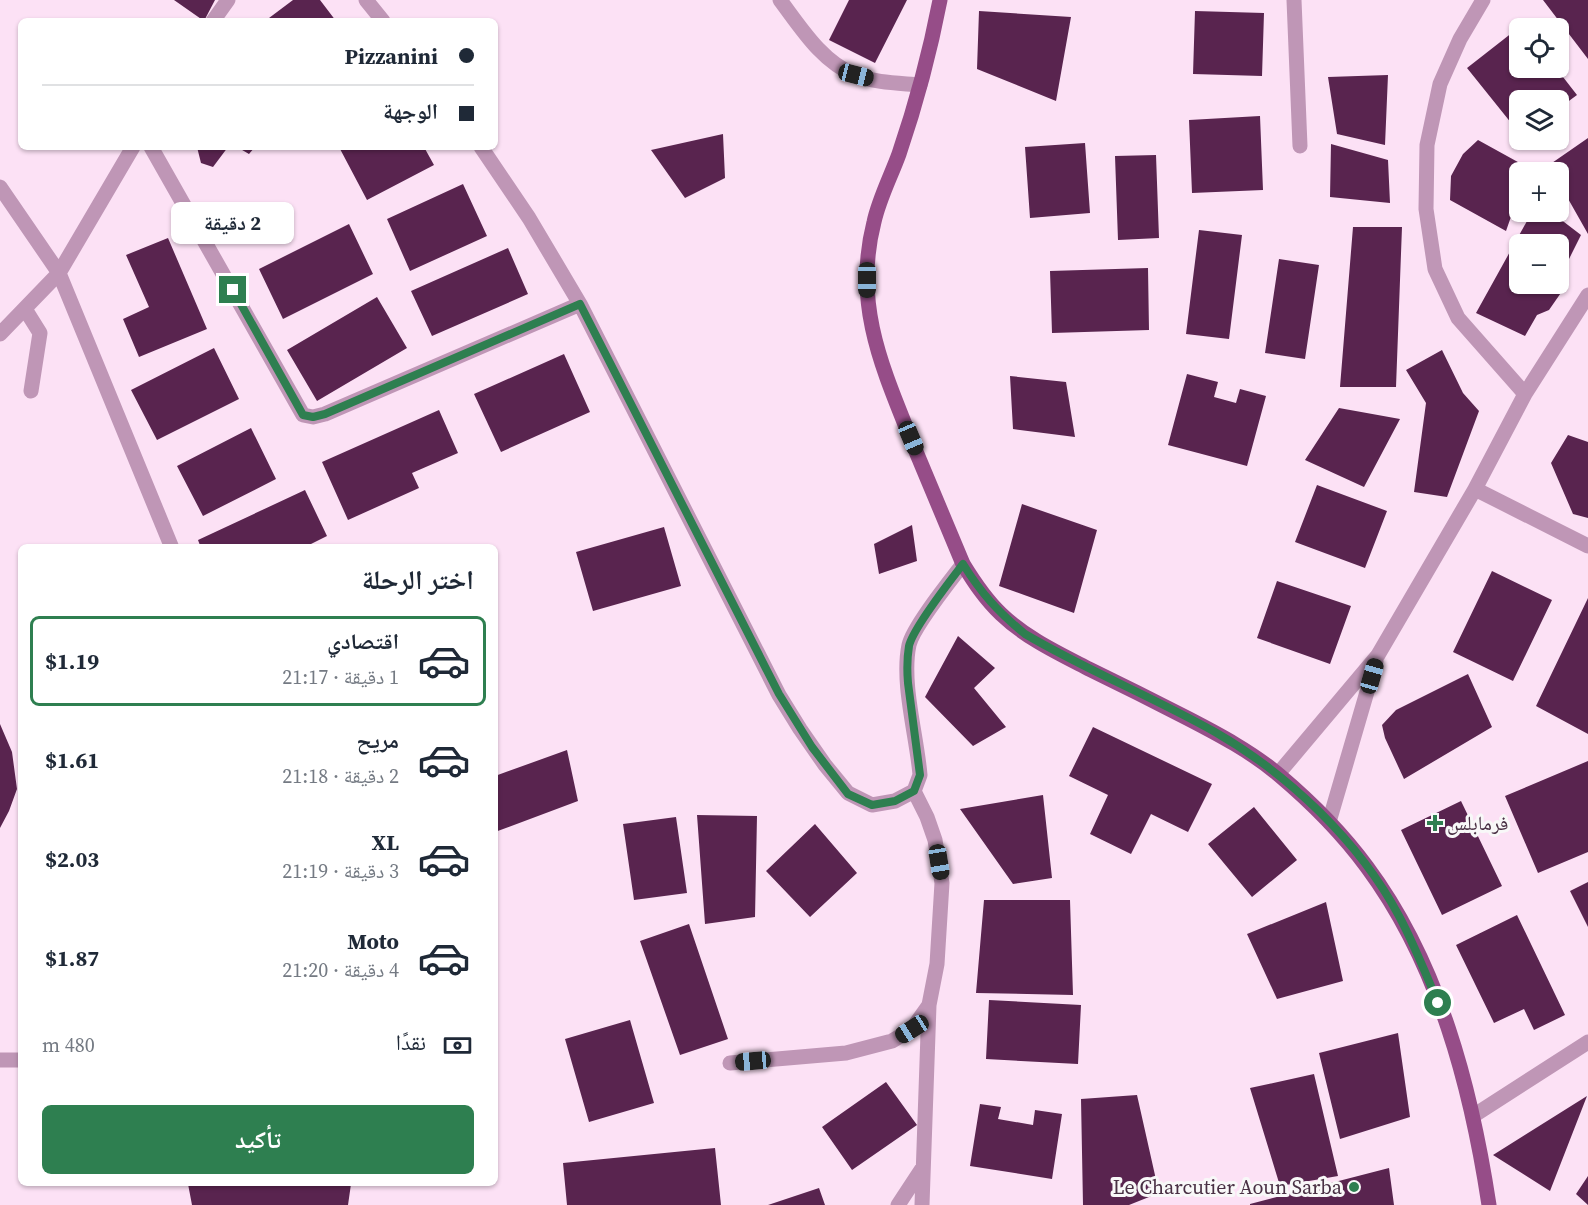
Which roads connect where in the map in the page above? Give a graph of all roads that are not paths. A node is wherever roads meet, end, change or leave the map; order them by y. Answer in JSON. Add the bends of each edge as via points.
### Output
{"nodes":[{"id":1,"x":228,"y":0,"type":"edge"},
{"id":2,"x":366,"y":0,"type":"edge"},
{"id":3,"x":780,"y":0,"type":"edge"},
{"id":4,"x":940,"y":0,"type":"edge"},
{"id":5,"x":1294,"y":0,"type":"edge"},
{"id":6,"x":1484,"y":0,"type":"edge"},
{"id":7,"x":215,"y":18,"type":"edge"},
{"id":8,"x":381,"y":18,"type":"edge"},
{"id":9,"x":920,"y":85,"type":"junction"},
{"id":10,"x":1300,"y":146,"type":"dead end"},
{"id":11,"x":131,"y":150,"type":"edge"},
{"id":12,"x":154,"y":150,"type":"edge"},
{"id":13,"x":483,"y":150,"type":"edge"},
{"id":14,"x":0,"y":187,"type":"edge"},
{"id":15,"x":59,"y":273,"type":"junction"},
{"id":16,"x":1588,"y":295,"type":"edge"},
{"id":17,"x":580,"y":304,"type":"junction"},
{"id":18,"x":26,"y":309,"type":"junction"},
{"id":19,"x":0,"y":334,"type":"edge"},
{"id":20,"x":31,"y":391,"type":"dead end"},
{"id":21,"x":1525,"y":394,"type":"junction"},
{"id":22,"x":1475,"y":489,"type":"junction"},
{"id":23,"x":170,"y":544,"type":"edge"},
{"id":24,"x":1588,"y":546,"type":"edge"},
{"id":25,"x":963,"y":564,"type":"junction"},
{"id":26,"x":1378,"y":655,"type":"junction"},
{"id":27,"x":1278,"y":774,"type":"junction"},
{"id":28,"x":914,"y":791,"type":"junction"},
{"id":29,"x":1329,"y":822,"type":"junction"},
{"id":30,"x":929,"y":1005,"type":"junction"},
{"id":31,"x":1588,"y":1042,"type":"edge"},
{"id":32,"x":0,"y":1060,"type":"edge"},
{"id":33,"x":18,"y":1060,"type":"edge"},
{"id":34,"x":730,"y":1063,"type":"dead end"},
{"id":35,"x":1473,"y":1116,"type":"junction"},
{"id":36,"x":923,"y":1167,"type":"junction"},
{"id":37,"x":898,"y":1205,"type":"edge"},
{"id":38,"x":922,"y":1205,"type":"edge"},
{"id":39,"x":1489,"y":1205,"type":"edge"}],
"edges":[{"from":1,"to":7,"type":"street"},
{"from":2,"to":8,"type":"street"},
{"from":3,"to":9,"type":"street","via":[[805,33],[841,68],[876,80]]},
{"from":4,"to":9,"type":"main road"},
{"from":5,"to":10,"type":"street"},
{"from":6,"to":21,"type":"street","via":[[1460,39],[1440,84],[1427,145],[1426,209],[1435,269],[1458,318]]},
{"from":9,"to":25,"type":"main road","via":[[874,221],[867,260],[867,299],[873,338],[885,375]]},
{"from":11,"to":15,"type":"street"},
{"from":12,"to":17,"type":"street","via":[[303,415],[325,414]]},
{"from":13,"to":17,"type":"street"},
{"from":14,"to":15,"type":"street"},
{"from":15,"to":18,"type":"street"},
{"from":15,"to":23,"type":"street"},
{"from":16,"to":21,"type":"street"},
{"from":17,"to":28,"type":"street","via":[[779,694],[812,747],[848,794],[872,805],[895,801]]},
{"from":18,"to":19,"type":"street"},
{"from":18,"to":20,"type":"street","via":[[40,333]]},
{"from":21,"to":22,"type":"street"},
{"from":22,"to":24,"type":"street"},
{"from":22,"to":26,"type":"street"},
{"from":25,"to":27,"type":"main road","via":[[1000,614],[1025,634],[1213,731]]},
{"from":25,"to":28,"type":"street","via":[[909,644],[907,669],[920,775]]},
{"from":26,"to":27,"type":"street"},
{"from":26,"to":29,"type":"street"},
{"from":27,"to":29,"type":"main road"},
{"from":28,"to":30,"type":"street","via":[[936,840],[942,884],[937,964]]},
{"from":29,"to":35,"type":"main road","via":[[1367,866],[1398,914],[1424,967],[1453,1040]]},
{"from":30,"to":34,"type":"street","via":[[912,1029],[892,1041],[846,1053]]},
{"from":30,"to":36,"type":"street"},
{"from":31,"to":35,"type":"street"},
{"from":32,"to":33,"type":"street"},
{"from":35,"to":39,"type":"main road"},
{"from":36,"to":37,"type":"street"},
{"from":36,"to":38,"type":"street"}]}
